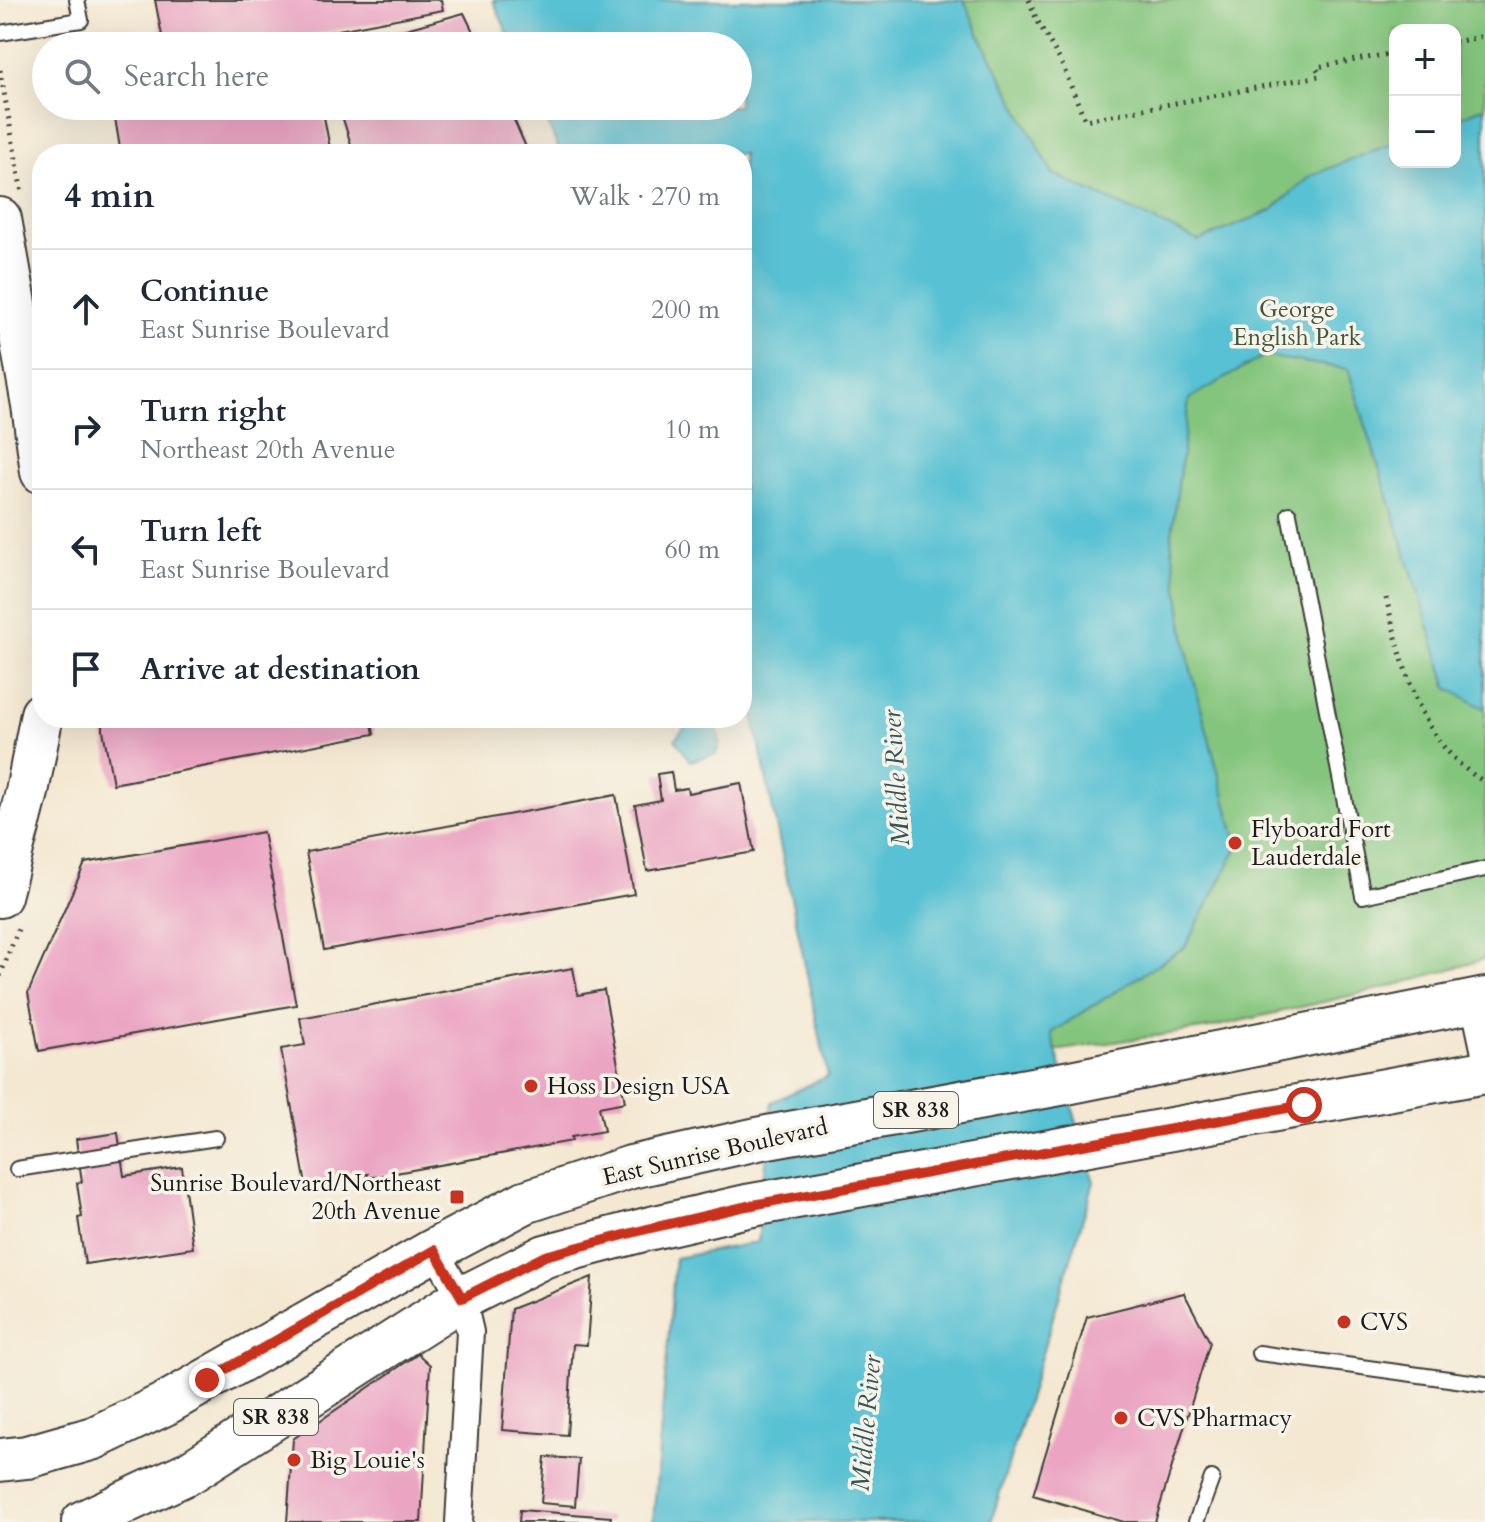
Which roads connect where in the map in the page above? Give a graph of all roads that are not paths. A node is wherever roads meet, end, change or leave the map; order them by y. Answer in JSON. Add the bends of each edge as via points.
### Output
{"nodes":[{"id":1,"x":77,"y":0,"type":"edge"},
{"id":2,"x":0,"y":33,"type":"edge"},
{"id":3,"x":11,"y":206,"type":"edge"},
{"id":4,"x":5,"y":272,"type":"edge"},
{"id":5,"x":32,"y":400,"type":"edge"},
{"id":6,"x":1289,"y":514,"type":"dead end"},
{"id":7,"x":39,"y":728,"type":"edge"},
{"id":8,"x":1485,"y":869,"type":"edge"},
{"id":9,"x":0,"y":896,"type":"edge"},
{"id":10,"x":1480,"y":1001,"type":"edge"},
{"id":11,"x":1485,"y":1053,"type":"edge"},
{"id":12,"x":1485,"y":1072,"type":"edge"},
{"id":13,"x":216,"y":1138,"type":"dead end"},
{"id":14,"x":17,"y":1169,"type":"dead end"},
{"id":15,"x":434,"y":1250,"type":"junction"},
{"id":16,"x":462,"y":1298,"type":"junction"},
{"id":17,"x":1259,"y":1353,"type":"dead end"},
{"id":18,"x":1485,"y":1384,"type":"edge"},
{"id":19,"x":9,"y":1456,"type":"edge"},
{"id":20,"x":1212,"y":1478,"type":"dead end"},
{"id":21,"x":83,"y":1522,"type":"edge"},
{"id":22,"x":459,"y":1522,"type":"edge"},
{"id":23,"x":1196,"y":1522,"type":"edge"}],
"edges":[{"from":1,"to":2,"type":"lane","via":[[81,20]]},
{"from":3,"to":4,"type":"main road"},
{"from":4,"to":5,"type":"main road"},
{"from":6,"to":8,"type":"lane","via":[[1363,896]]},
{"from":7,"to":9,"type":"main road"},
{"from":10,"to":11,"type":"street"},
{"from":10,"to":15,"type":"main road","name":"East Sunrise Boulevard","number":"SR 838","via":[[631,1167],[525,1202]]},
{"from":12,"to":16,"type":"main road","number":"SR 838","via":[[747,1206],[545,1256]]},
{"from":13,"to":14,"type":"lane"},
{"from":15,"to":16,"type":"street"},
{"from":15,"to":19,"type":"main road","name":"East Sunrise Boulevard","number":"SR 838","via":[[165,1404],[94,1438]]},
{"from":16,"to":21,"type":"main road","number":"SR 838","via":[[190,1472]]},
{"from":16,"to":22,"type":"street","via":[[470,1332]]},
{"from":17,"to":18,"type":"lane"},
{"from":20,"to":23,"type":"lane"}]}
